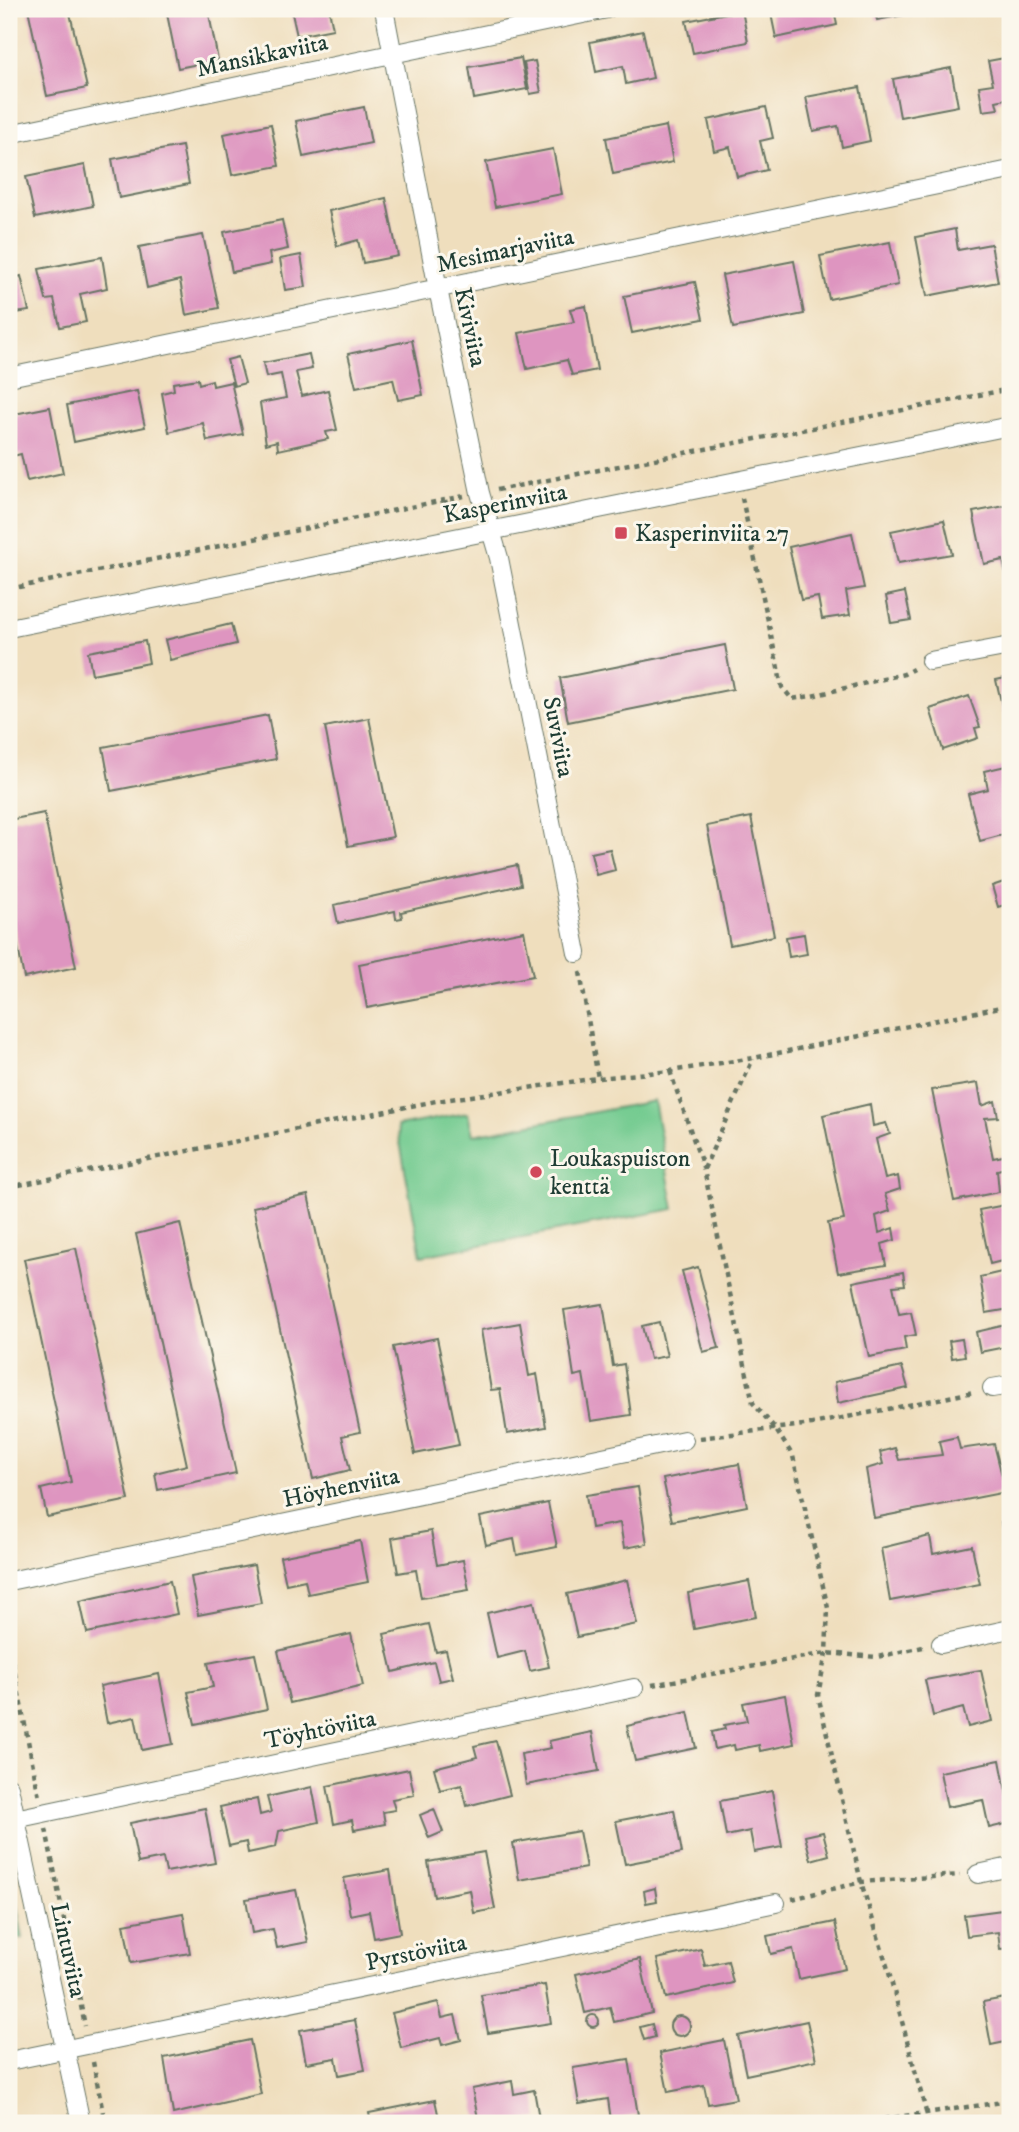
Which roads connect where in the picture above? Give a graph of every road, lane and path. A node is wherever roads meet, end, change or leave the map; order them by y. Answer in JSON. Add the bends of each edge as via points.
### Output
{"nodes":[{"id":1,"x":384,"y":9,"type":"edge"},
{"id":2,"x":607,"y":9,"type":"edge"},
{"id":3,"x":393,"y":52,"type":"junction"},
{"id":4,"x":9,"y":134,"type":"edge"},
{"id":5,"x":1010,"y":170,"type":"edge"},
{"id":6,"x":438,"y":289,"type":"junction"},
{"id":7,"x":9,"y":377,"type":"edge"},
{"id":8,"x":1010,"y":388,"type":"edge"},
{"id":9,"x":1010,"y":426,"type":"edge"},
{"id":10,"x":481,"y":493,"type":"junction"},
{"id":11,"x":742,"y":497,"type":"dead end"},
{"id":12,"x":491,"y":531,"type":"junction"},
{"id":13,"x":9,"y":589,"type":"edge"},
{"id":14,"x":9,"y":628,"type":"edge"},
{"id":15,"x":1010,"y":646,"type":"edge"},
{"id":16,"x":930,"y":661,"type":"joint"},
{"id":17,"x":577,"y":953,"type":"joint"},
{"id":18,"x":1010,"y":1005,"type":"edge"},
{"id":19,"x":754,"y":1058,"type":"junction"},
{"id":20,"x":670,"y":1071,"type":"junction"},
{"id":21,"x":598,"y":1078,"type":"junction"},
{"id":22,"x":704,"y":1170,"type":"junction"},
{"id":23,"x":9,"y":1187,"type":"edge"},
{"id":24,"x":1001,"y":1387,"type":"edge"},
{"id":25,"x":774,"y":1427,"type":"junction"},
{"id":26,"x":684,"y":1440,"type":"joint"},
{"id":27,"x":9,"y":1581,"type":"edge"},
{"id":28,"x":1010,"y":1629,"type":"edge"},
{"id":29,"x":9,"y":1643,"type":"edge"},
{"id":30,"x":941,"y":1644,"type":"joint"},
{"id":31,"x":826,"y":1653,"type":"junction"},
{"id":32,"x":634,"y":1688,"type":"joint"},
{"id":33,"x":9,"y":1787,"type":"edge"},
{"id":34,"x":42,"y":1813,"type":"junction"},
{"id":35,"x":15,"y":1819,"type":"junction"},
{"id":36,"x":1010,"y":1867,"type":"edge"},
{"id":37,"x":978,"y":1874,"type":"joint"},
{"id":38,"x":861,"y":1882,"type":"junction"},
{"id":39,"x":776,"y":1903,"type":"joint"},
{"id":40,"x":89,"y":2045,"type":"junction"},
{"id":41,"x":66,"y":2049,"type":"junction"},
{"id":42,"x":9,"y":2061,"type":"edge"},
{"id":43,"x":1010,"y":2101,"type":"edge"},
{"id":44,"x":925,"y":2115,"type":"junction"},
{"id":45,"x":81,"y":2123,"type":"edge"},
{"id":46,"x":105,"y":2123,"type":"edge"},
{"id":47,"x":855,"y":2123,"type":"edge"},
{"id":48,"x":929,"y":2123,"type":"edge"}],
"edges":[{"from":1,"to":3,"type":"street","name":"Kiviviita"},
{"from":2,"to":3,"type":"street","name":"Mansikkaviita"},
{"from":3,"to":4,"type":"street","name":"Mansikkaviita"},
{"from":3,"to":6,"type":"street","name":"Kiviviita"},
{"from":5,"to":6,"type":"street","name":"Mesimarjaviita"},
{"from":6,"to":7,"type":"street","name":"Mesimarjaviita"},
{"from":6,"to":10,"type":"street","name":"Kiviviita"},
{"from":8,"to":10,"type":"path"},
{"from":9,"to":12,"type":"street","name":"Kasperinviita"},
{"from":10,"to":12,"type":"street","name":"Kiviviita"},
{"from":10,"to":13,"type":"path"},
{"from":11,"to":16,"type":"path","via":[[782,687],[792,699],[904,674]]},
{"from":12,"to":14,"type":"street","name":"Kasperinviita"},
{"from":12,"to":17,"type":"street","name":"Suviviita"},
{"from":15,"to":16,"type":"street"},
{"from":17,"to":21,"type":"path"},
{"from":18,"to":19,"type":"path"},
{"from":19,"to":20,"type":"path"},
{"from":19,"to":22,"type":"path"},
{"from":20,"to":21,"type":"path"},
{"from":20,"to":22,"type":"path"},
{"from":21,"to":23,"type":"path","via":[[436,1101]]},
{"from":22,"to":25,"type":"path","via":[[753,1403]]},
{"from":24,"to":25,"type":"path","via":[[812,1424]]},
{"from":25,"to":26,"type":"path"},
{"from":25,"to":31,"type":"path","via":[[793,1456],[828,1608]]},
{"from":26,"to":27,"type":"street","name":"Höyhenviita"},
{"from":28,"to":30,"type":"street"},
{"from":29,"to":34,"type":"path"},
{"from":30,"to":31,"type":"path","via":[[877,1657]]},
{"from":31,"to":32,"type":"path"},
{"from":31,"to":38,"type":"path","via":[[818,1695]]},
{"from":32,"to":34,"type":"street","name":"Töyhtöviita"},
{"from":33,"to":35,"type":"street","name":"Lintuviita"},
{"from":34,"to":35,"type":"street","name":"Töyhtöviita"},
{"from":34,"to":40,"type":"path"},
{"from":35,"to":41,"type":"street","name":"Lintuviita"},
{"from":36,"to":37,"type":"street"},
{"from":37,"to":38,"type":"path"},
{"from":38,"to":39,"type":"path"},
{"from":38,"to":44,"type":"path"},
{"from":39,"to":40,"type":"street","name":"Pyrstöviita"},
{"from":40,"to":41,"type":"street","name":"Pyrstöviita"},
{"from":40,"to":46,"type":"path"},
{"from":41,"to":42,"type":"street","name":"Pyrstöviita"},
{"from":41,"to":45,"type":"street","name":"Lintuviita"},
{"from":43,"to":44,"type":"path"},
{"from":44,"to":47,"type":"path"},
{"from":44,"to":48,"type":"path"}]}
